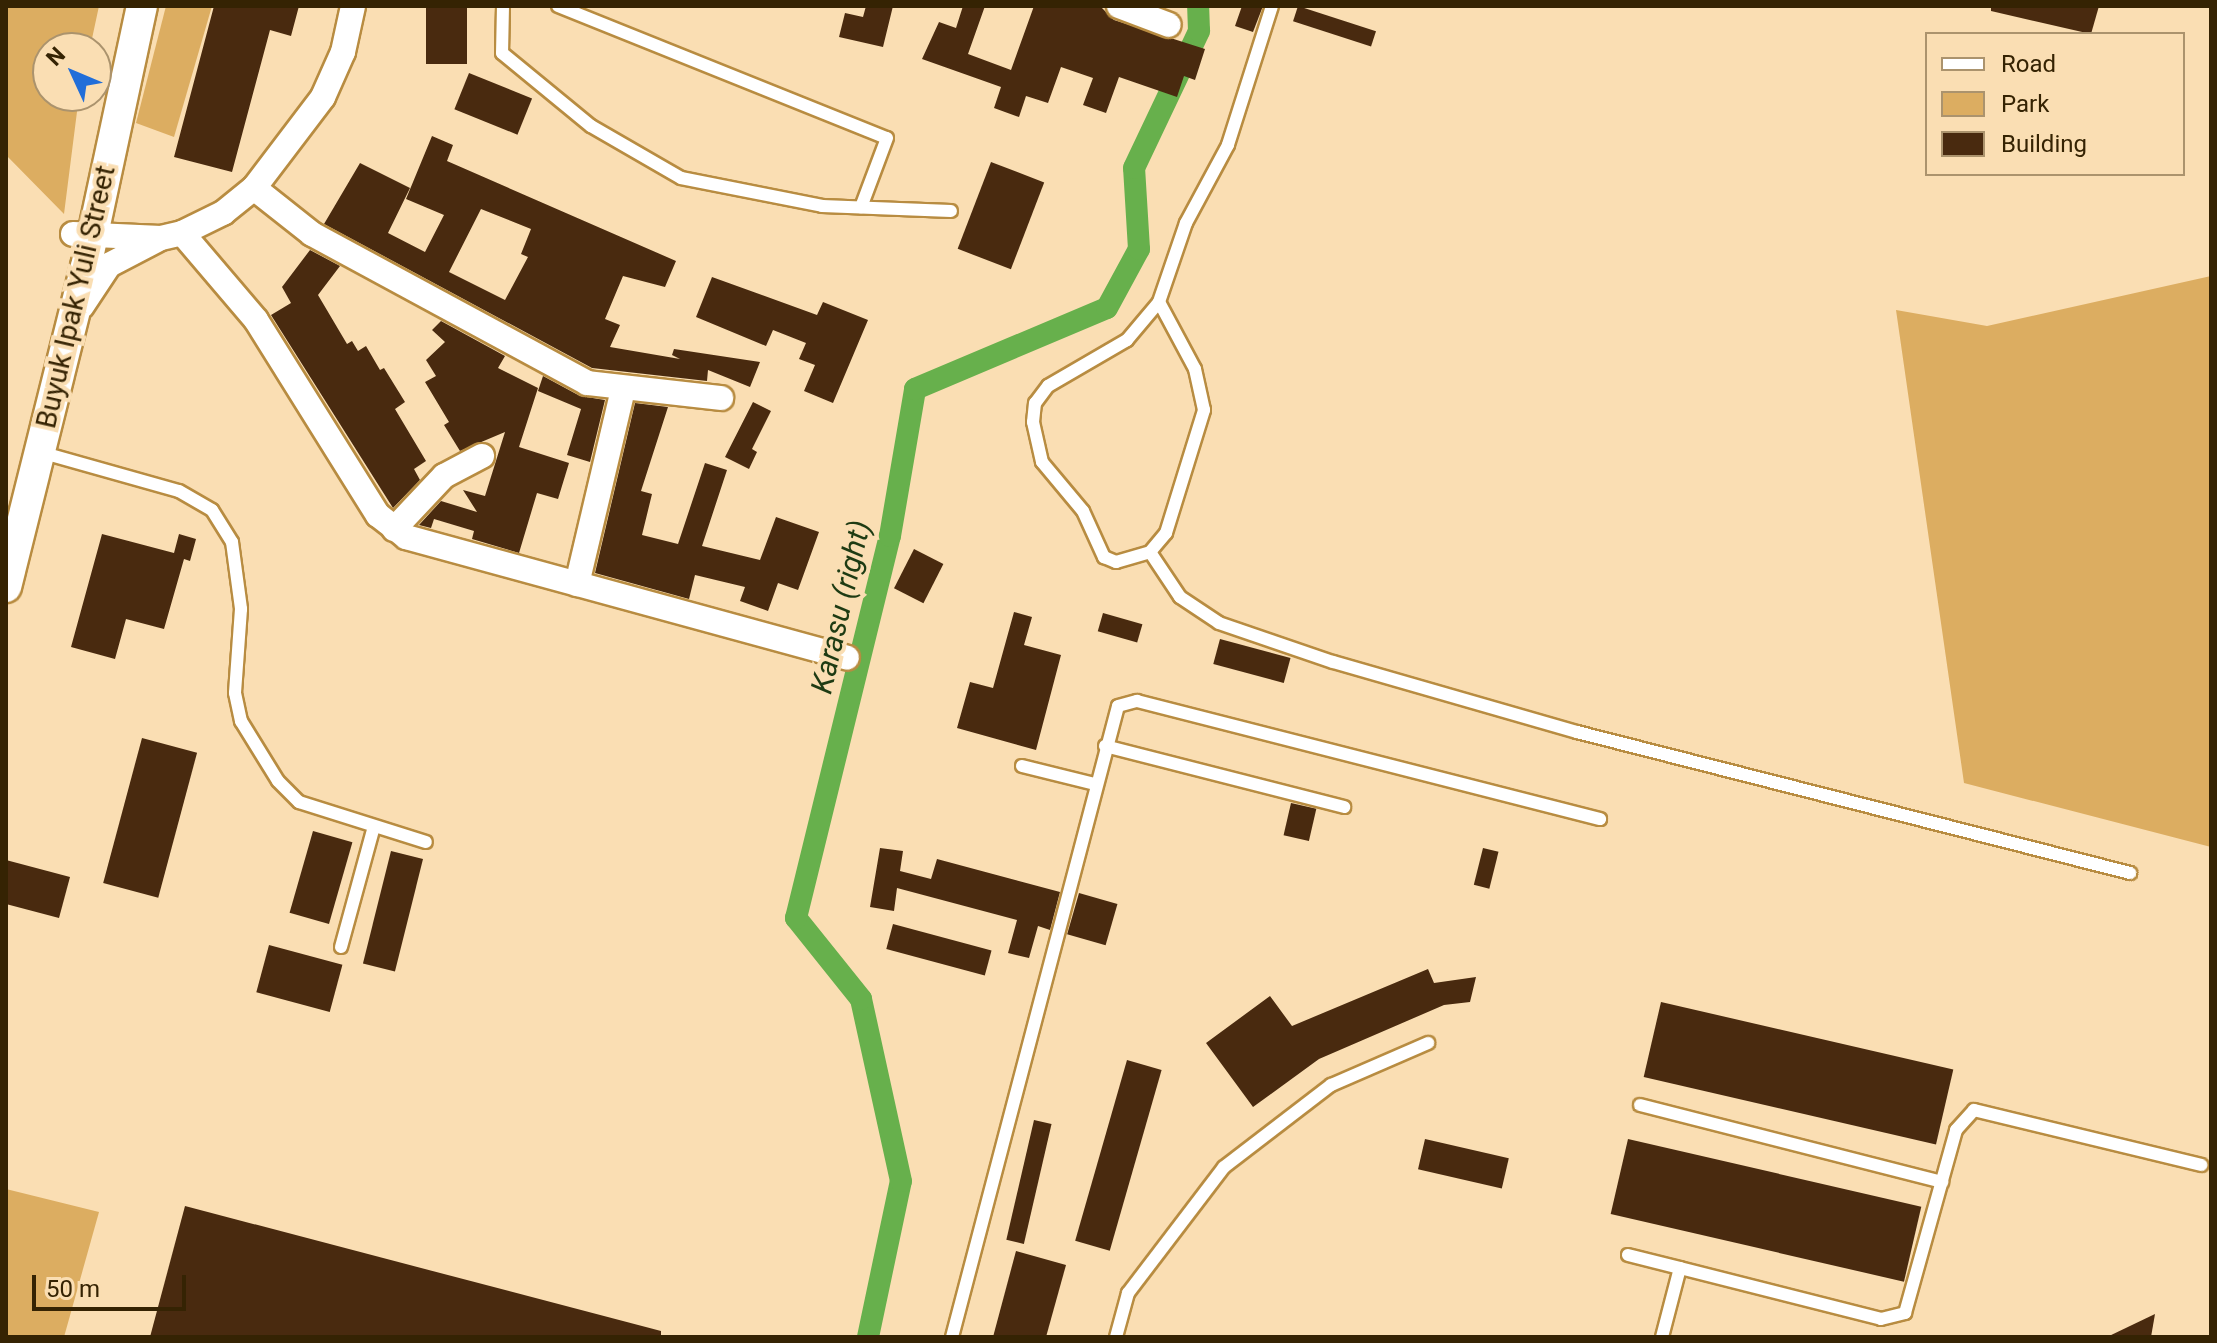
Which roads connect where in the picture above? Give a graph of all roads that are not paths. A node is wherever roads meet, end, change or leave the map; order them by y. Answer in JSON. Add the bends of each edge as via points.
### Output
{"nodes":[{"id":1,"x":122,"y":6,"type":"edge"},
{"id":2,"x":142,"y":6,"type":"edge"},
{"id":3,"x":353,"y":6,"type":"edge"},
{"id":4,"x":503,"y":6,"type":"edge"},
{"id":5,"x":558,"y":6,"type":"edge"},
{"id":6,"x":1119,"y":6,"type":"edge"},
{"id":7,"x":1272,"y":6,"type":"edge"},
{"id":8,"x":1169,"y":25,"type":"dead end"},
{"id":9,"x":254,"y":188,"type":"junction"},
{"id":10,"x":861,"y":207,"type":"junction"},
{"id":11,"x":951,"y":211,"type":"dead end"},
{"id":12,"x":83,"y":235,"type":"junction"},
{"id":13,"x":172,"y":236,"type":"junction"},
{"id":14,"x":1159,"y":302,"type":"junction"},
{"id":15,"x":70,"y":330,"type":"junction"},
{"id":16,"x":623,"y":389,"type":"junction"},
{"id":17,"x":721,"y":398,"type":"dead end"},
{"id":18,"x":40,"y":452,"type":"junction"},
{"id":19,"x":482,"y":456,"type":"dead end"},
{"id":20,"x":6,"y":508,"type":"edge"},
{"id":21,"x":394,"y":529,"type":"junction"},
{"id":22,"x":1150,"y":552,"type":"junction"},
{"id":23,"x":577,"y":584,"type":"junction"},
{"id":24,"x":6,"y":587,"type":"edge"},
{"id":25,"x":847,"y":658,"type":"dead end"},
{"id":26,"x":1105,"y":746,"type":"junction"},
{"id":27,"x":1022,"y":766,"type":"dead end"},
{"id":28,"x":1095,"y":784,"type":"junction"},
{"id":29,"x":1344,"y":807,"type":"dead end"},
{"id":30,"x":1600,"y":819,"type":"dead end"},
{"id":31,"x":374,"y":826,"type":"junction"},
{"id":32,"x":426,"y":842,"type":"dead end"},
{"id":33,"x":2130,"y":873,"type":"dead end"},
{"id":34,"x":341,"y":947,"type":"dead end"},
{"id":35,"x":1428,"y":1043,"type":"dead end"},
{"id":36,"x":1640,"y":1105,"type":"dead end"},
{"id":37,"x":2201,"y":1165,"type":"dead end"},
{"id":38,"x":1942,"y":1182,"type":"junction"},
{"id":39,"x":1628,"y":1255,"type":"dead end"},
{"id":40,"x":1680,"y":1268,"type":"junction"},
{"id":41,"x":952,"y":1337,"type":"edge"},
{"id":42,"x":1116,"y":1337,"type":"edge"},
{"id":43,"x":1662,"y":1337,"type":"edge"}],
"edges":[{"from":1,"to":12,"type":"street","name":"Buyuk Ipak Yuli Street"},
{"from":2,"to":12,"type":"street","name":"Buyuk Ipak Yuli Street"},
{"from":3,"to":9,"type":"street","name":"Buyuk Ipak Yuli Street","via":[[343,52],[323,97]]},
{"from":4,"to":10,"type":"lane","via":[[502,53],[591,126],[681,178],[822,206]]},
{"from":5,"to":10,"type":"lane","via":[[887,138]]},
{"from":6,"to":8,"type":"street"},
{"from":7,"to":14,"type":"lane","via":[[1228,145],[1186,223]]},
{"from":9,"to":13,"type":"street","name":"Buyuk Ipak Yuli Street","via":[[223,213]]},
{"from":9,"to":16,"type":"street","via":[[312,234],[517,349],[587,383]]},
{"from":10,"to":11,"type":"lane"},
{"from":12,"to":13,"type":"street"},
{"from":12,"to":15,"type":"street","name":"Buyuk Ipak Yuli Street"},
{"from":12,"to":20,"type":"street","name":"Buyuk Ipak Yuli Street"},
{"from":13,"to":15,"type":"street","name":"Buyuk Ipak Yuli Street","via":[[109,265]]},
{"from":13,"to":21,"type":"street","via":[[256,320],[378,515]]},
{"from":14,"to":22,"type":"lane","via":[[1195,369],[1204,410],[1166,533]]},
{"from":14,"to":22,"type":"lane","via":[[1127,340],[1048,386],[1035,403],[1033,422],[1042,462],[1083,511],[1104,557],[1116,562]]},
{"from":15,"to":18,"type":"street","name":"Buyuk Ipak Yuli Street"},
{"from":16,"to":17,"type":"street"},
{"from":16,"to":23,"type":"street"},
{"from":18,"to":24,"type":"street","name":"Buyuk Ipak Yuli Street"},
{"from":18,"to":31,"type":"lane","via":[[179,491],[212,510],[232,542],[241,609],[235,693],[241,721],[288,794]]},
{"from":19,"to":21,"type":"street","via":[[444,476]]},
{"from":21,"to":23,"type":"street"},
{"from":22,"to":33,"type":"lane","via":[[1180,597],[1219,623],[1333,662],[1577,732]]},
{"from":23,"to":25,"type":"street"},
{"from":26,"to":28,"type":"lane"},
{"from":26,"to":29,"type":"lane"},
{"from":26,"to":30,"type":"lane","via":[[1118,706],[1137,701]]},
{"from":27,"to":28,"type":"lane"},
{"from":28,"to":41,"type":"lane"},
{"from":31,"to":32,"type":"lane"},
{"from":31,"to":34,"type":"lane"},
{"from":35,"to":42,"type":"lane","via":[[1331,1085],[1224,1167],[1128,1293]]},
{"from":36,"to":38,"type":"lane"},
{"from":37,"to":38,"type":"lane","via":[[1974,1110],[1956,1130]]},
{"from":38,"to":40,"type":"lane","via":[[1913,1297],[1895,1319]]},
{"from":39,"to":40,"type":"lane"},
{"from":40,"to":43,"type":"lane"}]}
